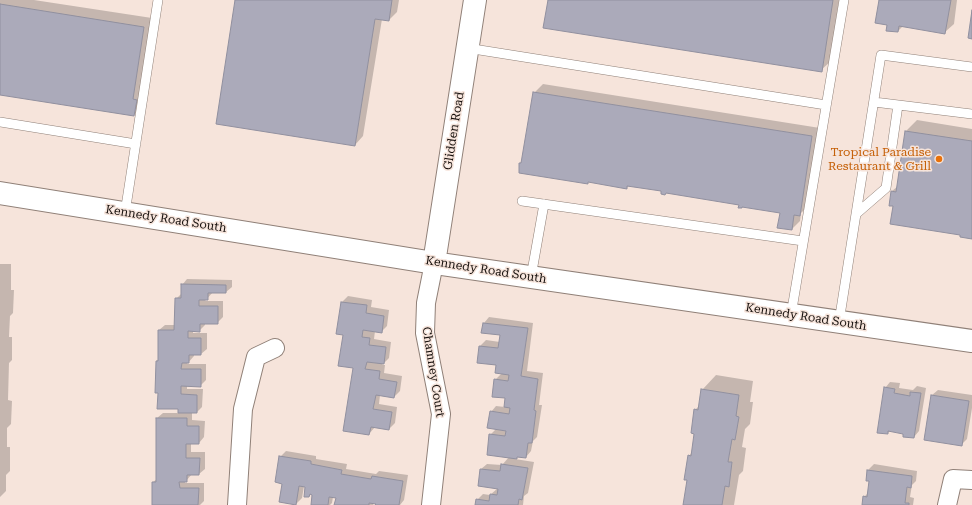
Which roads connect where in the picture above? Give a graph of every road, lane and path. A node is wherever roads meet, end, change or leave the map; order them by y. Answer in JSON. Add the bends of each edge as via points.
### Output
{"nodes":[{"id":1,"x":158,"y":0,"type":"edge"},
{"id":2,"x":475,"y":0,"type":"edge"},
{"id":3,"x":844,"y":0,"type":"edge"},
{"id":4,"x":467,"y":48,"type":"junction"},
{"id":5,"x":972,"y":67,"type":"edge"},
{"id":6,"x":874,"y":102,"type":"junction"},
{"id":7,"x":826,"y":105,"type":"junction"},
{"id":8,"x":898,"y":105,"type":"junction"},
{"id":9,"x":972,"y":114,"type":"edge"},
{"id":10,"x":0,"y":122,"type":"edge"},
{"id":11,"x":136,"y":144,"type":"junction"},
{"id":12,"x":0,"y":193,"type":"edge"},
{"id":13,"x":522,"y":201,"type":"dead end"},
{"id":14,"x":544,"y":204,"type":"junction"},
{"id":15,"x":125,"y":213,"type":"junction"},
{"id":16,"x":856,"y":214,"type":"junction"},
{"id":17,"x":803,"y":241,"type":"junction"},
{"id":18,"x":434,"y":263,"type":"junction"},
{"id":19,"x":531,"y":277,"type":"junction"},
{"id":20,"x":791,"y":315,"type":"junction"},
{"id":21,"x":839,"y":322,"type":"junction"},
{"id":22,"x":972,"y":341,"type":"edge"},
{"id":23,"x":275,"y":348,"type":"dead end"},
{"id":24,"x":972,"y":480,"type":"edge"},
{"id":25,"x":237,"y":505,"type":"edge"},
{"id":26,"x":431,"y":505,"type":"edge"},
{"id":27,"x":947,"y":505,"type":"edge"}],
"edges":[{"from":1,"to":11,"type":"lane"},
{"from":2,"to":4,"type":"main road","name":"Glidden Road"},
{"from":3,"to":7,"type":"lane"},
{"from":4,"to":7,"type":"lane"},
{"from":4,"to":18,"type":"main road","name":"Glidden Road"},
{"from":5,"to":6,"type":"lane","via":[[881,55]]},
{"from":6,"to":8,"type":"lane"},
{"from":6,"to":16,"type":"lane"},
{"from":7,"to":17,"type":"lane"},
{"from":8,"to":9,"type":"lane"},
{"from":8,"to":16,"type":"lane","via":[[886,188]]},
{"from":10,"to":11,"type":"lane"},
{"from":11,"to":15,"type":"lane"},
{"from":12,"to":15,"type":"main road","name":"Kennedy Road South"},
{"from":13,"to":14,"type":"lane"},
{"from":14,"to":17,"type":"lane"},
{"from":14,"to":19,"type":"lane"},
{"from":15,"to":18,"type":"main road","name":"Kennedy Road South"},
{"from":16,"to":21,"type":"lane"},
{"from":17,"to":20,"type":"lane"},
{"from":18,"to":19,"type":"main road","name":"Kennedy Road South"},
{"from":18,"to":26,"type":"street","name":"Chamney Court","via":[[426,303],[424,333],[442,414]]},
{"from":19,"to":20,"type":"main road","name":"Kennedy Road South"},
{"from":20,"to":21,"type":"main road","name":"Kennedy Road South"},
{"from":21,"to":22,"type":"main road","name":"Kennedy Road South"},
{"from":23,"to":25,"type":"street","via":[[256,357],[243,409]]},
{"from":24,"to":27,"type":"street","via":[[953,479]]}]}
